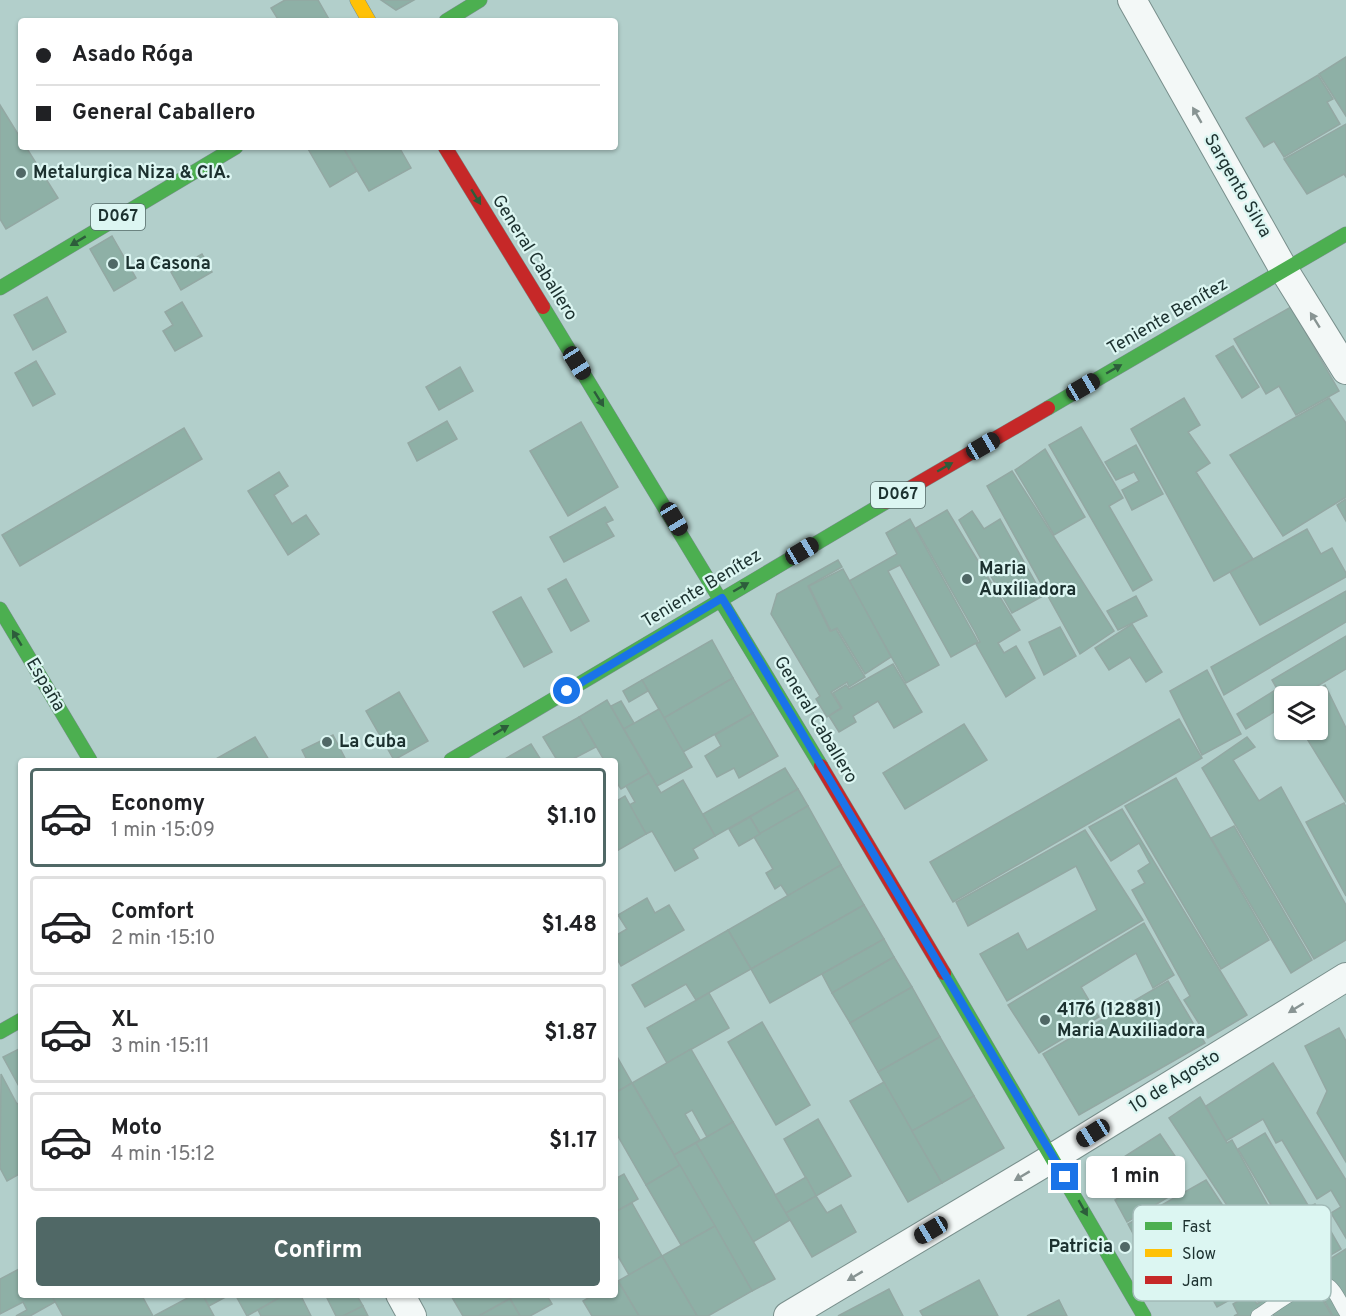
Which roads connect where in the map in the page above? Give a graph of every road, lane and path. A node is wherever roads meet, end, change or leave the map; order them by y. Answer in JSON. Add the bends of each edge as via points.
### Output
{"nodes":[{"id":1,"x":357,"y":0,"type":"edge"},
{"id":2,"x":480,"y":0,"type":"edge"},
{"id":3,"x":1131,"y":0,"type":"edge"},
{"id":4,"x":367,"y":18,"type":"edge"},
{"id":5,"x":451,"y":18,"type":"edge"},
{"id":6,"x":231,"y":150,"type":"edge"},
{"id":7,"x":447,"y":150,"type":"edge"},
{"id":8,"x":1346,"y":234,"type":"edge"},
{"id":9,"x":1284,"y":270,"type":"junction"},
{"id":10,"x":0,"y":288,"type":"edge"},
{"id":11,"x":1346,"y":370,"type":"edge"},
{"id":12,"x":722,"y":598,"type":"junction"},
{"id":13,"x":0,"y":609,"type":"edge"},
{"id":14,"x":89,"y":758,"type":"edge"},
{"id":15,"x":454,"y":758,"type":"edge"},
{"id":16,"x":1346,"y":977,"type":"edge"},
{"id":17,"x":18,"y":1022,"type":"edge"},
{"id":18,"x":0,"y":1032,"type":"edge"},
{"id":19,"x":1054,"y":1157,"type":"junction"},
{"id":20,"x":1331,"y":1290,"type":"edge"},
{"id":21,"x":1133,"y":1297,"type":"edge"},
{"id":22,"x":402,"y":1298,"type":"edge"},
{"id":23,"x":1136,"y":1301,"type":"edge"},
{"id":24,"x":1281,"y":1301,"type":"edge"},
{"id":25,"x":1346,"y":1312,"type":"edge"},
{"id":26,"x":412,"y":1316,"type":"edge"},
{"id":27,"x":788,"y":1316,"type":"edge"},
{"id":28,"x":1144,"y":1316,"type":"edge"},
{"id":29,"x":1258,"y":1316,"type":"edge"}],
"edges":[{"from":1,"to":4,"type":"street"},
{"from":2,"to":5,"type":"street"},
{"from":9,"to":3,"type":"street","name":"Sargento Silva","one_way":true},
{"from":6,"to":10,"type":"street","number":"D067","one_way":true},
{"from":7,"to":12,"type":"street","name":"General Caballero","one_way":true},
{"from":8,"to":9,"type":"street","name":"Teniente Benítez","number":"D067"},
{"from":11,"to":9,"type":"street","name":"Sargento Silva","one_way":true},
{"from":12,"to":9,"type":"street","name":"Teniente Benítez","number":"D067","one_way":true},
{"from":15,"to":12,"type":"street","name":"Teniente Benítez","number":"D067","one_way":true},
{"from":12,"to":19,"type":"street","name":"General Caballero"},
{"from":14,"to":13,"type":"street","name":"España","one_way":true},
{"from":16,"to":19,"type":"street","name":"10 de Agosto","one_way":true},
{"from":17,"to":18,"type":"street"},
{"from":19,"to":21,"type":"street","name":"General Caballero","one_way":true},
{"from":19,"to":27,"type":"street","name":"10 de Agosto","one_way":true},
{"from":20,"to":25,"type":"lane"},
{"from":22,"to":26,"type":"street"},
{"from":23,"to":28,"type":"street","name":"General Caballero","one_way":true},
{"from":24,"to":29,"type":"lane"}]}
